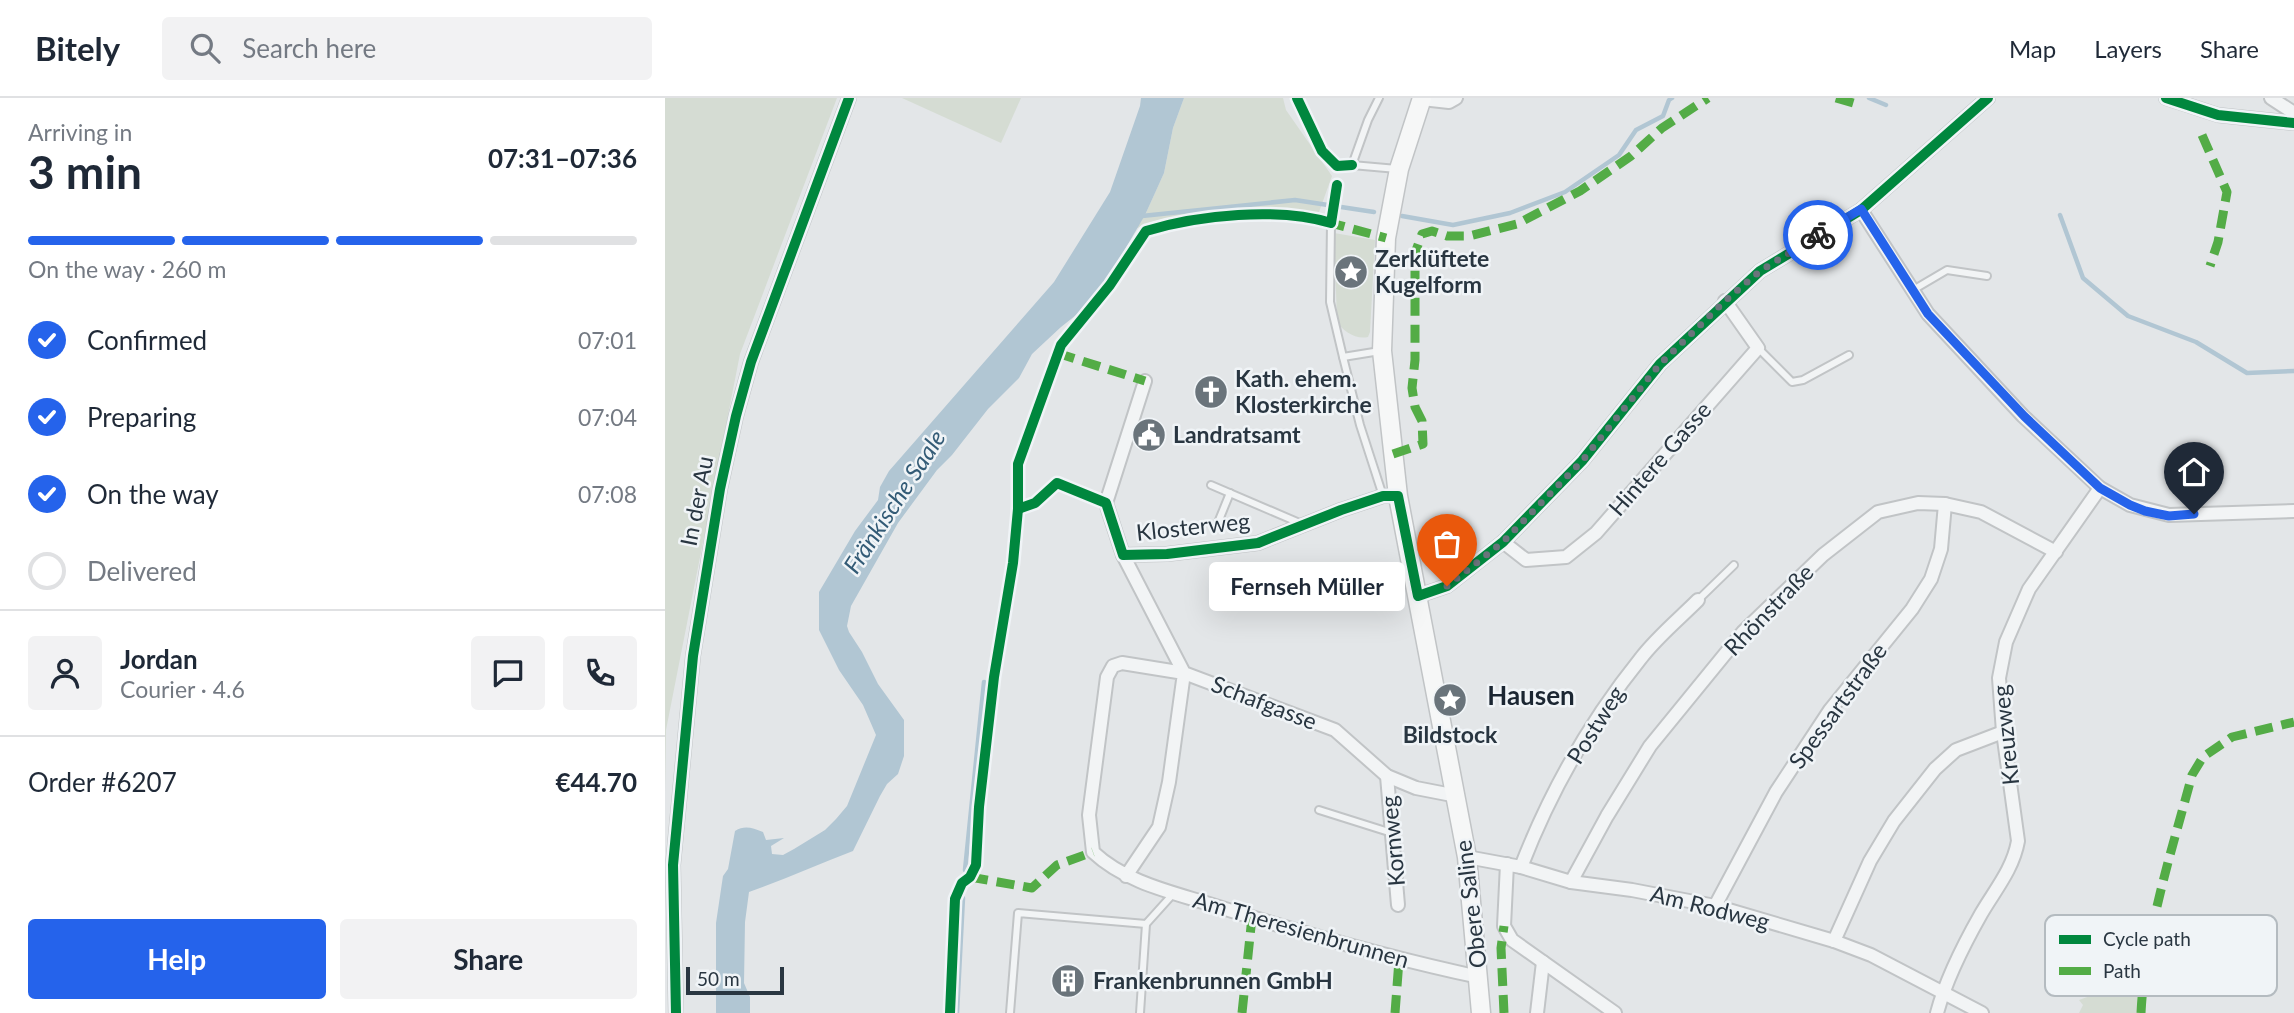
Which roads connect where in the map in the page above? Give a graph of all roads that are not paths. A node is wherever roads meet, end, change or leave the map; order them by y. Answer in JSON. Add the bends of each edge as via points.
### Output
{"nodes":[{"id":1,"x":849,"y":98,"type":"edge"},
{"id":2,"x":1379,"y":98,"type":"edge"},
{"id":3,"x":1422,"y":98,"type":"edge"},
{"id":4,"x":1456,"y":98,"type":"edge"},
{"id":5,"x":2166,"y":98,"type":"edge"},
{"id":6,"x":2271,"y":98,"type":"edge"},
{"id":7,"x":1982,"y":99,"type":"edge"},
{"id":8,"x":2294,"y":113,"type":"edge"},
{"id":9,"x":2294,"y":123,"type":"edge"},
{"id":10,"x":1399,"y":169,"type":"junction"},
{"id":11,"x":1861,"y":209,"type":"junction"},
{"id":12,"x":1331,"y":223,"type":"dead end"},
{"id":13,"x":1987,"y":276,"type":"dead end"},
{"id":14,"x":1913,"y":290,"type":"junction"},
{"id":15,"x":1725,"y":301,"type":"junction"},
{"id":16,"x":1758,"y":348,"type":"junction"},
{"id":17,"x":1382,"y":351,"type":"junction"},
{"id":18,"x":1849,"y":355,"type":"dead end"},
{"id":19,"x":1343,"y":358,"type":"junction"},
{"id":20,"x":1145,"y":381,"type":"dead end"},
{"id":21,"x":1211,"y":485,"type":"dead end"},
{"id":22,"x":2100,"y":488,"type":"junction"},
{"id":23,"x":1230,"y":493,"type":"junction"},
{"id":24,"x":1390,"y":496,"type":"junction"},
{"id":25,"x":1945,"y":504,"type":"junction"},
{"id":26,"x":2294,"y":511,"type":"edge"},
{"id":27,"x":1217,"y":525,"type":"dead end"},
{"id":28,"x":1304,"y":525,"type":"junction"},
{"id":29,"x":1503,"y":542,"type":"junction"},
{"id":30,"x":2056,"y":552,"type":"junction"},
{"id":31,"x":1123,"y":555,"type":"junction"},
{"id":32,"x":1734,"y":565,"type":"dead end"},
{"id":33,"x":1418,"y":596,"type":"junction"},
{"id":34,"x":1698,"y":600,"type":"joint"},
{"id":35,"x":1184,"y":673,"type":"junction"},
{"id":36,"x":2003,"y":732,"type":"junction"},
{"id":37,"x":1387,"y":776,"type":"junction"},
{"id":38,"x":1457,"y":796,"type":"junction"},
{"id":39,"x":1319,"y":810,"type":"dead end"},
{"id":40,"x":1392,"y":832,"type":"junction"},
{"id":41,"x":1467,"y":857,"type":"junction"},
{"id":42,"x":1507,"y":864,"type":"junction"},
{"id":43,"x":1521,"y":867,"type":"junction"},
{"id":44,"x":1126,"y":876,"type":"junction"},
{"id":45,"x":1571,"y":882,"type":"junction"},
{"id":46,"x":1174,"y":893,"type":"junction"},
{"id":47,"x":1398,"y":905,"type":"dead end"},
{"id":48,"x":1715,"y":906,"type":"junction"},
{"id":49,"x":1146,"y":924,"type":"junction"},
{"id":50,"x":1834,"y":941,"type":"junction"},
{"id":51,"x":1543,"y":962,"type":"junction"},
{"id":52,"x":1479,"y":977,"type":"junction"},
{"id":53,"x":1943,"y":991,"type":"junction"},
{"id":54,"x":676,"y":1013,"type":"edge"},
{"id":55,"x":1010,"y":1013,"type":"edge"},
{"id":56,"x":1140,"y":1013,"type":"edge"},
{"id":57,"x":1481,"y":1013,"type":"edge"},
{"id":58,"x":1537,"y":1013,"type":"edge"},
{"id":59,"x":1615,"y":1013,"type":"edge"},
{"id":60,"x":1937,"y":1013,"type":"edge"},
{"id":61,"x":1982,"y":1013,"type":"edge"}],
"edges":[{"from":1,"to":54,"type":"street","name":"In der Au","via":[[751,362],[720,488],[693,656],[673,865]]},
{"from":2,"to":10,"type":"lane","via":[[1353,165]]},
{"from":3,"to":4,"type":"street","via":[[1449,102]]},
{"from":3,"to":10,"type":"main road","name":"Obere Saline"},
{"from":5,"to":9,"type":"street","via":[[2218,115]]},
{"from":6,"to":8,"type":"street"},
{"from":7,"to":11,"type":"street"},
{"from":10,"to":17,"type":"main road","name":"Obere Saline","via":[[1386,238]]},
{"from":11,"to":14,"type":"street"},
{"from":11,"to":15,"type":"street","via":[[1776,259]]},
{"from":12,"to":19,"type":"lane","via":[[1330,302]]},
{"from":13,"to":14,"type":"lane","via":[[1947,270]]},
{"from":14,"to":22,"type":"street","via":[[1928,314],[2014,406]]},
{"from":15,"to":16,"type":"street"},
{"from":15,"to":29,"type":"street","via":[[1660,364],[1582,461]]},
{"from":16,"to":18,"type":"lane","via":[[1793,382]]},
{"from":16,"to":29,"type":"street","name":"Hintere Gasse","via":[[1596,533],[1566,557],[1526,560]]},
{"from":17,"to":19,"type":"lane"},
{"from":17,"to":24,"type":"main road","name":"Obere Saline"},
{"from":19,"to":24,"type":"lane","via":[[1360,425]]},
{"from":20,"to":31,"type":"street","name":"Klosterweg","via":[[1106,503]]},
{"from":21,"to":23,"type":"lane"},
{"from":22,"to":26,"type":"street","via":[[2130,505],[2169,516]]},
{"from":22,"to":30,"type":"street","name":"Kreuzweg"},
{"from":23,"to":27,"type":"lane"},
{"from":23,"to":28,"type":"lane"},
{"from":24,"to":28,"type":"street","name":"Klosterweg"},
{"from":24,"to":33,"type":"main road","name":"Obere Saline"},
{"from":25,"to":30,"type":"street","name":"Rhönstraße","via":[[1981,512]]},
{"from":25,"to":45,"type":"street","name":"Rhönstraße","via":[[1918,503],[1878,512],[1823,555],[1743,632],[1650,746]]},
{"from":25,"to":48,"type":"street","name":"Spessartstraße","via":[[1941,549],[1931,579],[1830,710],[1776,792]]},
{"from":28,"to":31,"type":"street","name":"Klosterweg","via":[[1258,543]]},
{"from":29,"to":33,"type":"street","via":[[1447,586]]},
{"from":30,"to":36,"type":"street","name":"Kreuzweg","via":[[2029,589],[2006,642],[1999,678]]},
{"from":31,"to":35,"type":"street","name":"Schafgasse"},
{"from":32,"to":34,"type":"lane"},
{"from":33,"to":38,"type":"main road","name":"Obere Saline"},
{"from":34,"to":43,"type":"street","name":"Postweg","via":[[1643,655],[1601,711],[1537,824]]},
{"from":35,"to":37,"type":"street","name":"Schafgasse","via":[[1335,730]]},
{"from":35,"to":44,"type":"street","via":[[1170,782],[1159,827]]},
{"from":35,"to":44,"type":"street","name":"Am Theresienbrunnen","via":[[1122,663],[1113,666],[1107,677],[1089,815],[1093,852]]},
{"from":36,"to":50,"type":"street","via":[[1956,750],[1935,769],[1870,861]]},
{"from":36,"to":53,"type":"street","name":"Kreuzweg","via":[[2018,841],[2015,857]]},
{"from":37,"to":38,"type":"street","name":"Schafgasse","via":[[1416,788]]},
{"from":37,"to":40,"type":"street","name":"Kornweg"},
{"from":38,"to":41,"type":"main road","name":"Obere Saline"},
{"from":39,"to":40,"type":"lane"},
{"from":40,"to":47,"type":"street","name":"Kornweg"},
{"from":41,"to":42,"type":"street","name":"Am Rodweg"},
{"from":41,"to":52,"type":"main road","name":"Obere Saline"},
{"from":42,"to":43,"type":"street","name":"Am Rodweg"},
{"from":42,"to":51,"type":"street","via":[[1504,926],[1512,940]]},
{"from":43,"to":45,"type":"street","name":"Am Rodweg"},
{"from":44,"to":46,"type":"street","name":"Am Theresienbrunnen"},
{"from":45,"to":48,"type":"street","name":"Am Rodweg"},
{"from":46,"to":49,"type":"lane"},
{"from":46,"to":52,"type":"street","name":"Am Theresienbrunnen","via":[[1399,960]]},
{"from":48,"to":50,"type":"street","name":"Am Rodweg"},
{"from":49,"to":55,"type":"lane","via":[[1018,913]]},
{"from":49,"to":56,"type":"lane"},
{"from":50,"to":53,"type":"street","name":"Am Rodweg"},
{"from":51,"to":58,"type":"street"},
{"from":51,"to":59,"type":"street"},
{"from":52,"to":57,"type":"main road","name":"Obere Saline"},
{"from":53,"to":60,"type":"street"},
{"from":53,"to":61,"type":"street","name":"Am Rodweg"}]}
